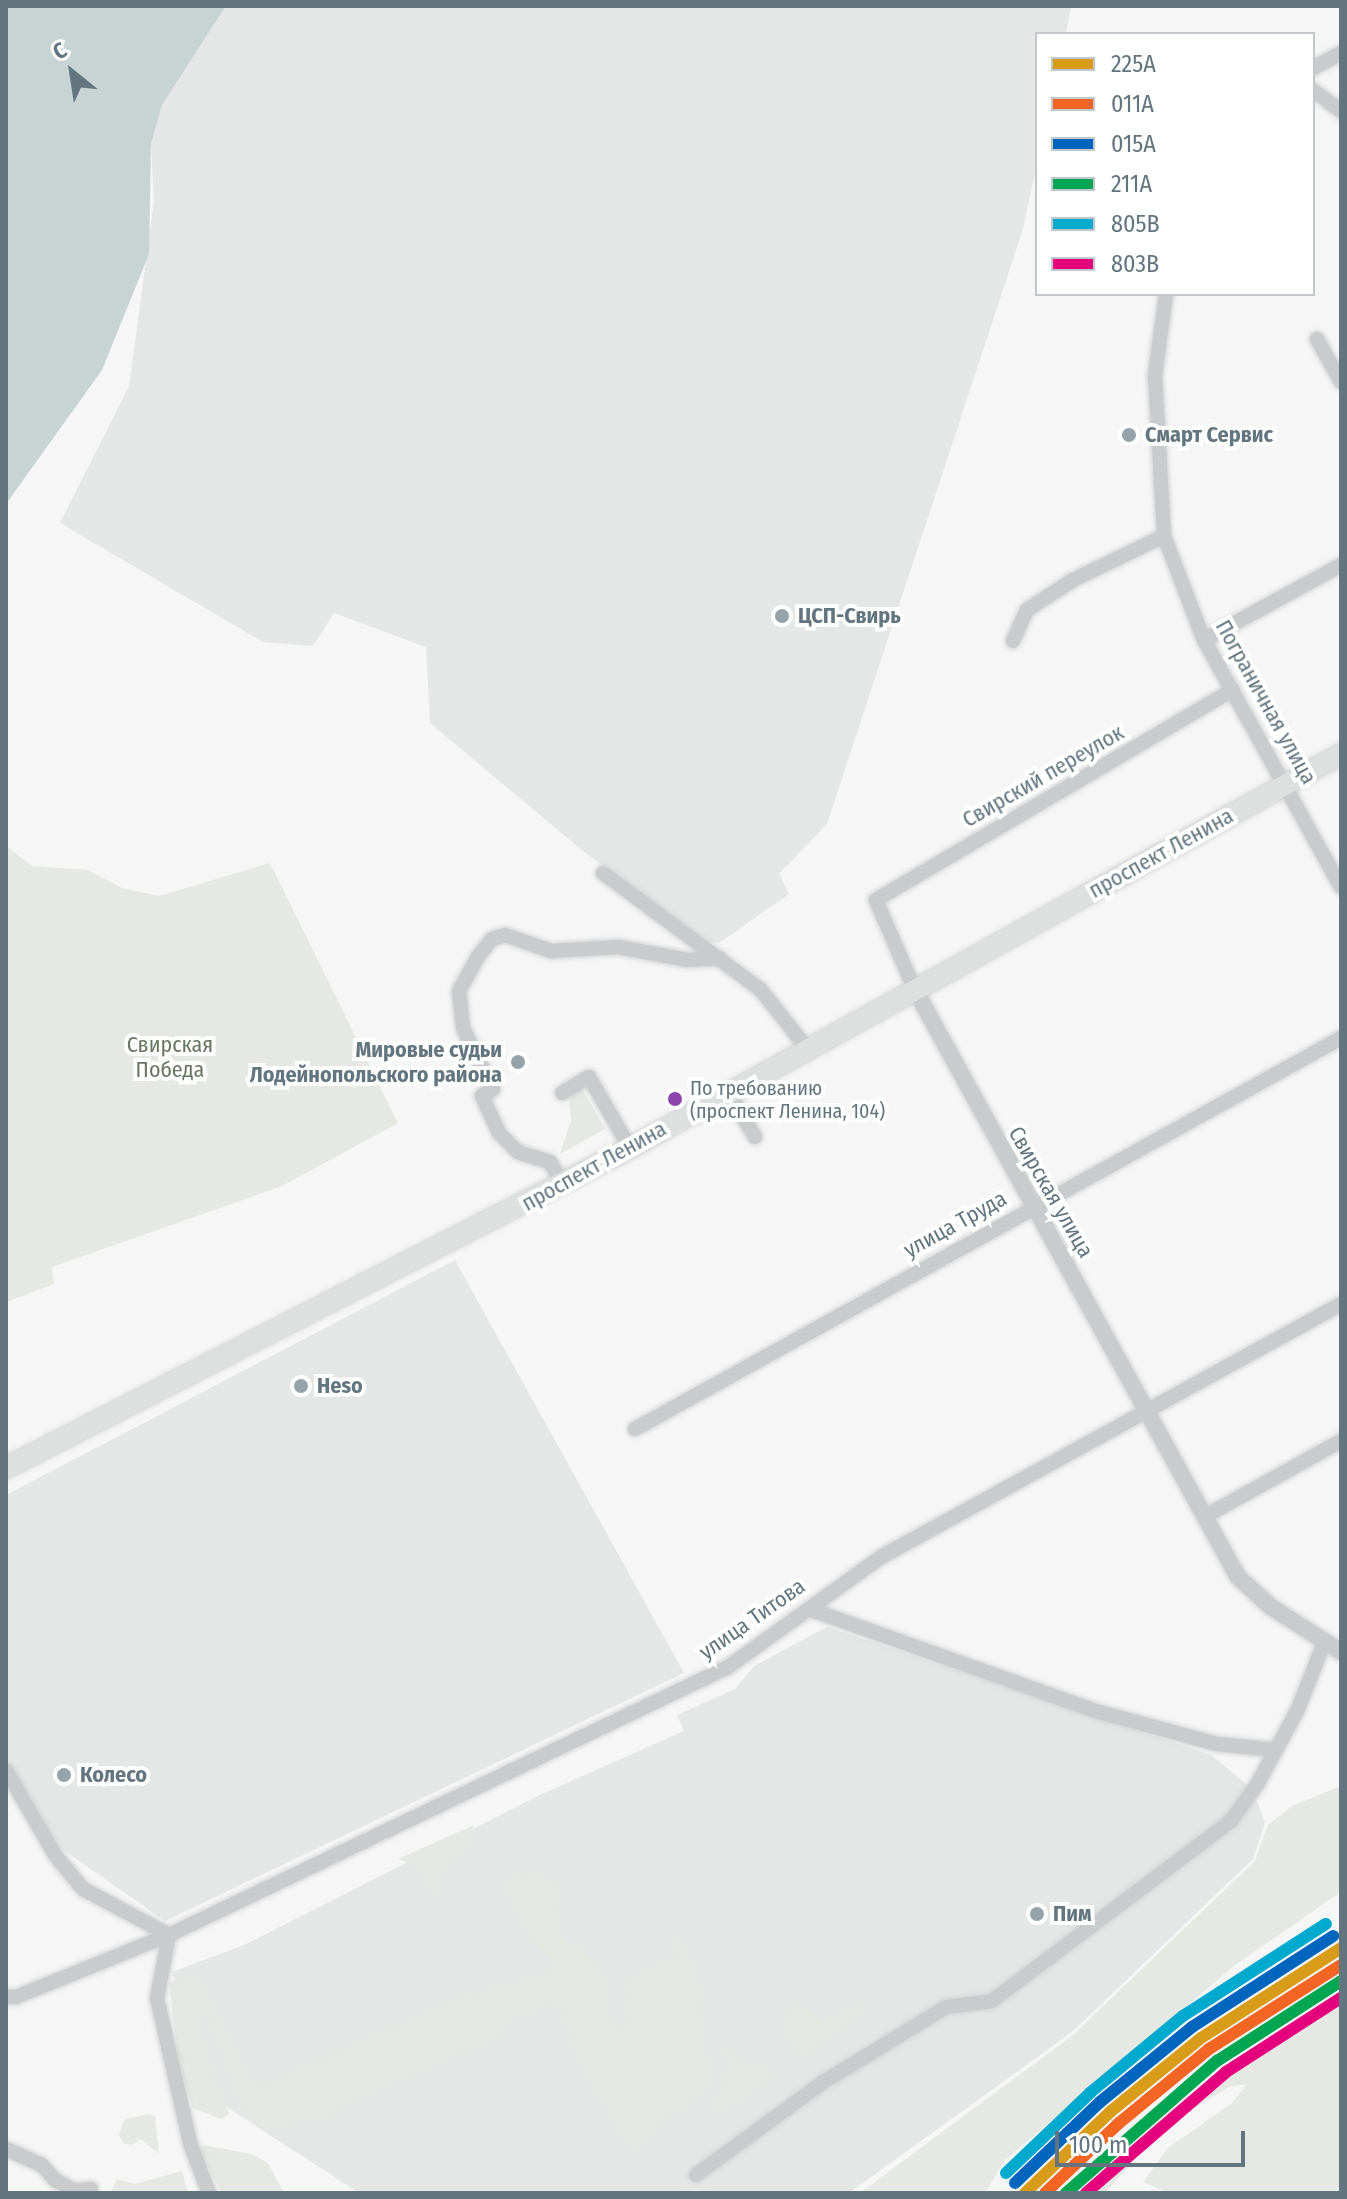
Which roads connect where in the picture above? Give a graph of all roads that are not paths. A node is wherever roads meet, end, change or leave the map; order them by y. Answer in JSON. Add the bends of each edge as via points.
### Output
{"nodes":[{"id":1,"x":1341,"y":53,"type":"edge"},
{"id":2,"x":1315,"y":67,"type":"edge"},
{"id":3,"x":1315,"y":92,"type":"edge"},
{"id":4,"x":1341,"y":111,"type":"edge"},
{"id":5,"x":1166,"y":296,"type":"edge"},
{"id":6,"x":1317,"y":339,"type":"dead end"},
{"id":7,"x":1341,"y":382,"type":"edge"},
{"id":8,"x":1164,"y":536,"type":"junction"},
{"id":9,"x":1341,"y":565,"type":"edge"},
{"id":10,"x":1204,"y":640,"type":"junction"},
{"id":11,"x":1013,"y":641,"type":"dead end"},
{"id":12,"x":1233,"y":690,"type":"junction"},
{"id":13,"x":1341,"y":754,"type":"edge"},
{"id":14,"x":1286,"y":784,"type":"junction"},
{"id":15,"x":603,"y":873,"type":"dead end"},
{"id":16,"x":1341,"y":887,"type":"edge"},
{"id":17,"x":876,"y":900,"type":"joint"},
{"id":18,"x":720,"y":958,"type":"junction"},
{"id":19,"x":914,"y":988,"type":"junction"},
{"id":20,"x":1341,"y":1038,"type":"edge"},
{"id":21,"x":806,"y":1047,"type":"junction"},
{"id":22,"x":562,"y":1093,"type":"dead end"},
{"id":23,"x":729,"y":1093,"type":"junction"},
{"id":24,"x":755,"y":1137,"type":"dead end"},
{"id":25,"x":630,"y":1148,"type":"junction"},
{"id":26,"x":563,"y":1184,"type":"junction"},
{"id":27,"x":1033,"y":1205,"type":"junction"},
{"id":28,"x":1341,"y":1304,"type":"edge"},
{"id":29,"x":1149,"y":1411,"type":"junction"},
{"id":30,"x":635,"y":1429,"type":"dead end"},
{"id":31,"x":1341,"y":1441,"type":"edge"},
{"id":32,"x":6,"y":1468,"type":"edge"},
{"id":33,"x":1200,"y":1510,"type":"junction"},
{"id":34,"x":809,"y":1609,"type":"junction"},
{"id":35,"x":1324,"y":1643,"type":"junction"},
{"id":36,"x":1341,"y":1652,"type":"edge"},
{"id":37,"x":1275,"y":1750,"type":"junction"},
{"id":38,"x":6,"y":1770,"type":"edge"},
{"id":39,"x":169,"y":1935,"type":"junction"},
{"id":40,"x":6,"y":1997,"type":"edge"},
{"id":41,"x":6,"y":2149,"type":"edge"},
{"id":42,"x":696,"y":2175,"type":"dead end"},
{"id":43,"x":91,"y":2189,"type":"dead end"},
{"id":44,"x":209,"y":2193,"type":"edge"}],
"edges":[{"from":1,"to":2,"type":"street"},
{"from":3,"to":4,"type":"street"},
{"from":5,"to":8,"type":"street","name":"Пограничная улица","via":[[1155,375]]},
{"from":6,"to":7,"type":"street"},
{"from":8,"to":10,"type":"street","name":"Пограничная улица"},
{"from":8,"to":11,"type":"street","via":[[1073,580],[1027,610]]},
{"from":9,"to":10,"type":"street"},
{"from":10,"to":12,"type":"street","name":"Пограничная улица"},
{"from":12,"to":14,"type":"street","name":"Пограничная улица"},
{"from":12,"to":17,"type":"street","name":"Свирский переулок"},
{"from":13,"to":14,"type":"main road","name":"проспект Ленина"},
{"from":14,"to":16,"type":"street","name":"Пограничная улица"},
{"from":14,"to":19,"type":"main road","name":"проспект Ленина"},
{"from":15,"to":18,"type":"street"},
{"from":17,"to":19,"type":"street","name":"Свирская улица"},
{"from":18,"to":21,"type":"street","via":[[760,989]]},
{"from":18,"to":26,"type":"street","via":[[687,960],[618,947],[551,951],[505,935],[492,939],[477,958],[459,991],[463,1028],[493,1089],[482,1096],[499,1133],[518,1152],[550,1162]]},
{"from":19,"to":21,"type":"main road","name":"проспект Ленина"},
{"from":19,"to":27,"type":"street","name":"Свирская улица"},
{"from":20,"to":27,"type":"street","name":"улица Труда"},
{"from":21,"to":23,"type":"main road","name":"проспект Ленина"},
{"from":22,"to":25,"type":"street","via":[[589,1077]]},
{"from":23,"to":24,"type":"street"},
{"from":23,"to":25,"type":"main road","name":"проспект Ленина"},
{"from":25,"to":26,"type":"main road","name":"проспект Ленина"},
{"from":26,"to":32,"type":"main road","name":"проспект Ленина"},
{"from":27,"to":29,"type":"street","name":"Свирская улица"},
{"from":27,"to":30,"type":"street","name":"улица Труда"},
{"from":28,"to":29,"type":"street","name":"улица Титова"},
{"from":29,"to":33,"type":"street","name":"Свирская улица"},
{"from":29,"to":34,"type":"street","name":"улица Титова","via":[[881,1557]]},
{"from":31,"to":33,"type":"street"},
{"from":33,"to":35,"type":"street","name":"Свирская улица","via":[[1238,1577]]},
{"from":34,"to":37,"type":"street","via":[[1099,1712],[1217,1744]]},
{"from":34,"to":39,"type":"street","name":"улица Титова","via":[[728,1667]]},
{"from":35,"to":36,"type":"street","name":"Свирская улица"},
{"from":35,"to":37,"type":"street","via":[[1314,1678]]},
{"from":37,"to":42,"type":"street","via":[[1231,1821],[992,2001],[946,2007],[822,2083]]},
{"from":38,"to":39,"type":"street","via":[[55,1855],[83,1889]]},
{"from":39,"to":40,"type":"street","name":"улица Титова"},
{"from":39,"to":44,"type":"street","via":[[157,1998],[191,2146]]},
{"from":41,"to":43,"type":"street","via":[[42,2165],[75,2191]]}]}
